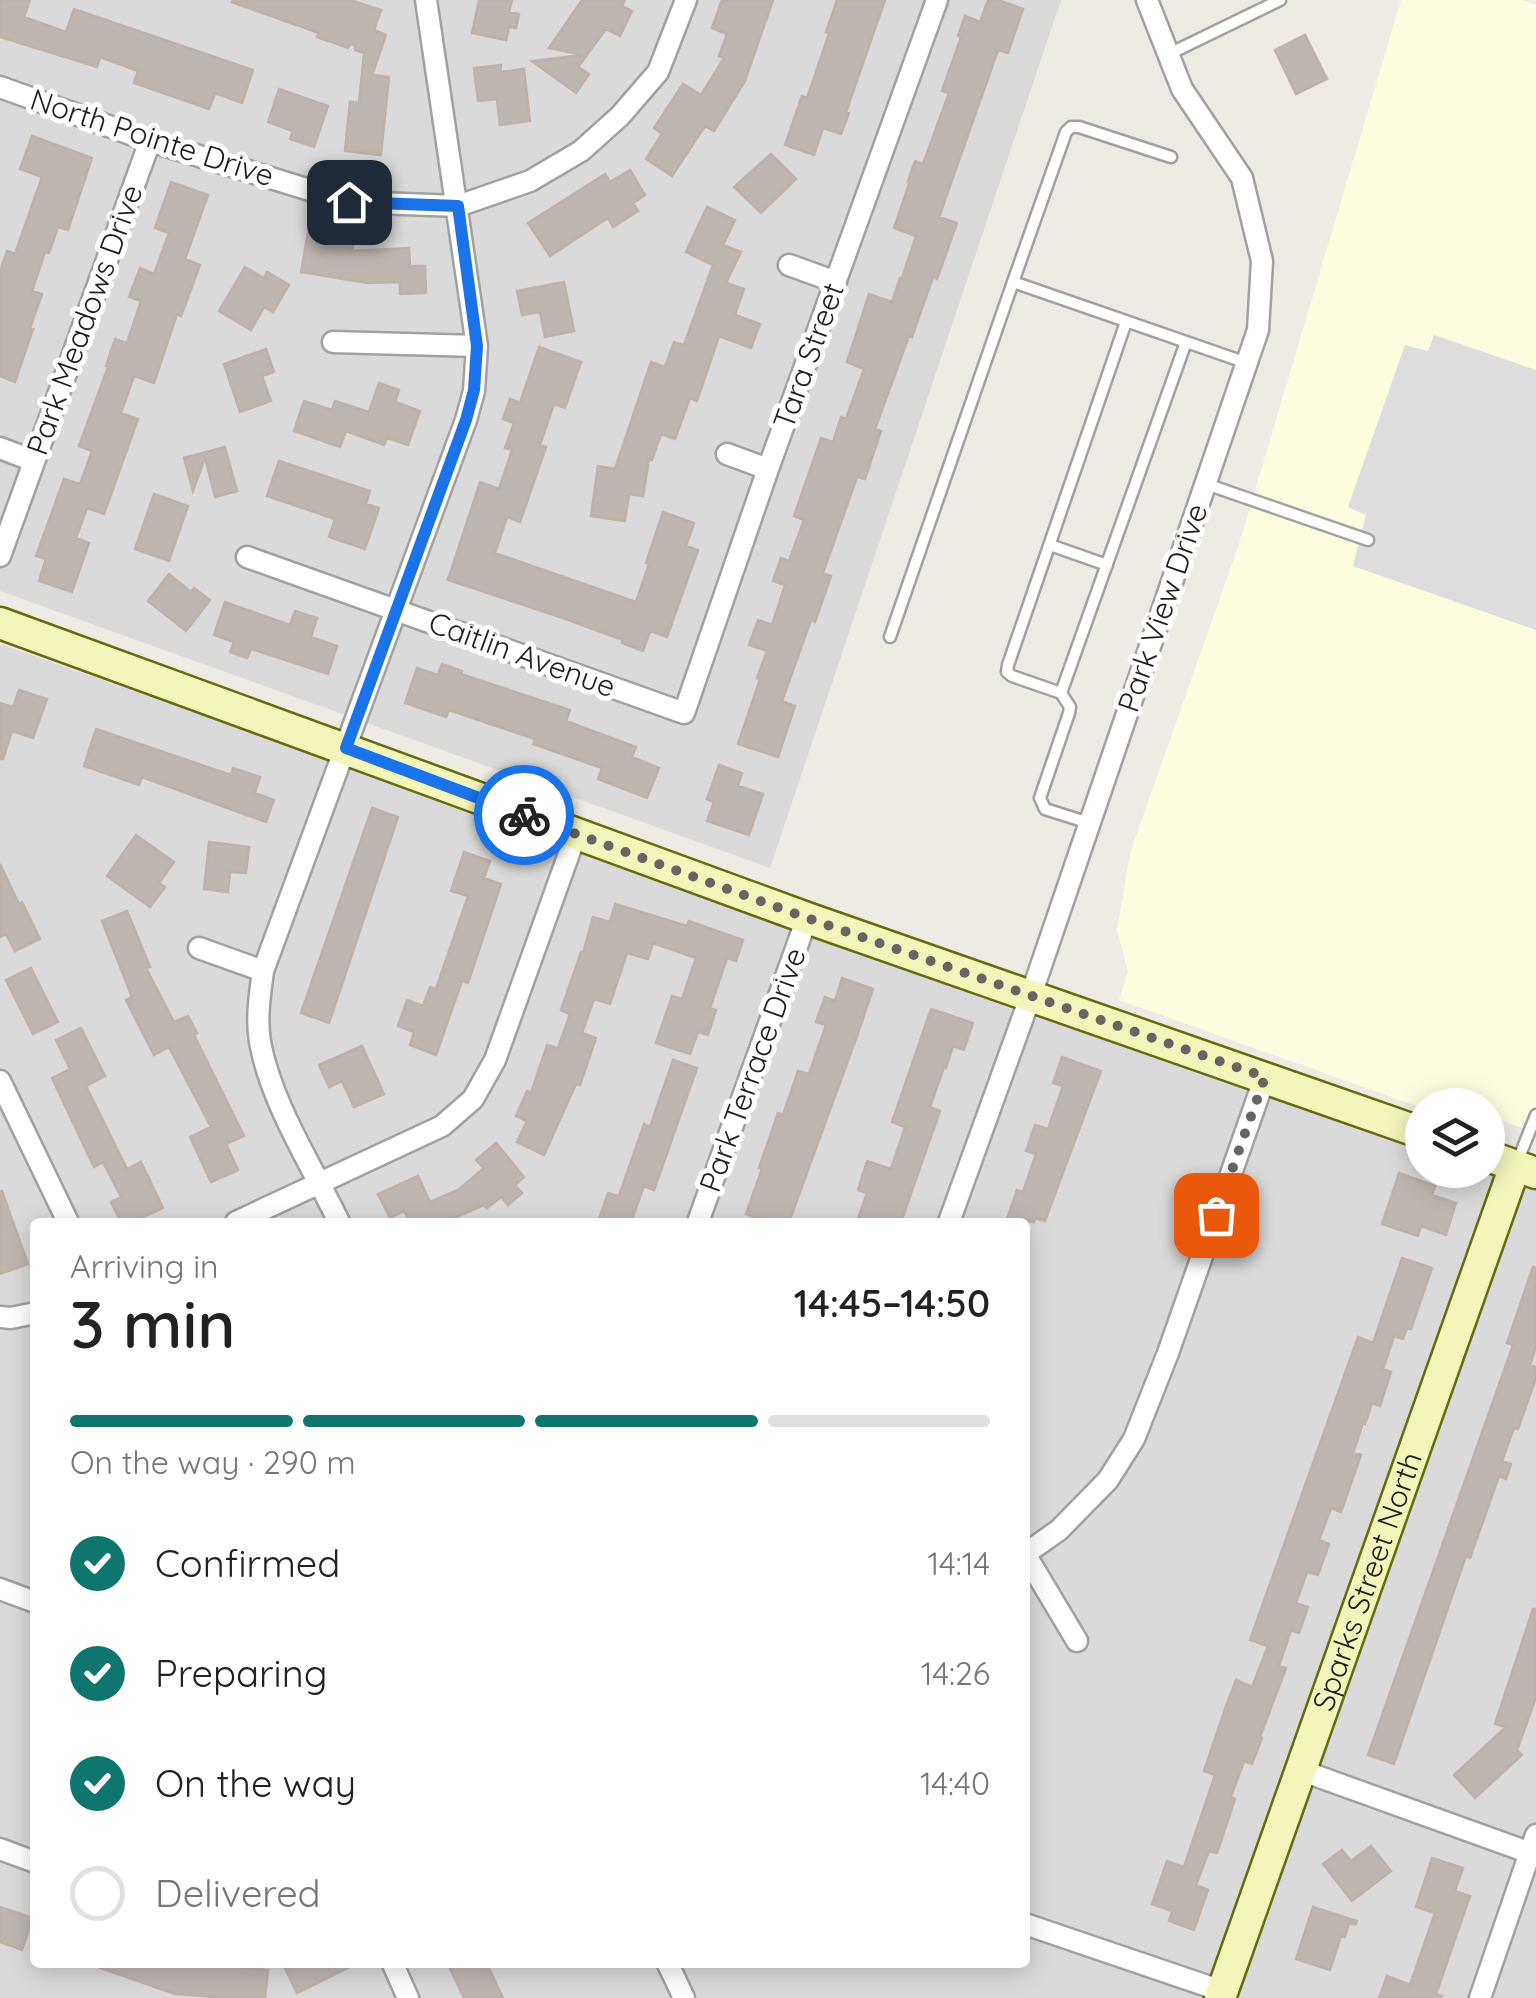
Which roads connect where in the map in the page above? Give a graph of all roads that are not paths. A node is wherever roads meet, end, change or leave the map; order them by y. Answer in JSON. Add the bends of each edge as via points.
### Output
{"nodes":[{"id":1,"x":426,"y":0,"type":"edge"},
{"id":2,"x":686,"y":0,"type":"edge"},
{"id":3,"x":937,"y":0,"type":"edge"},
{"id":4,"x":1147,"y":0,"type":"edge"},
{"id":5,"x":1280,"y":0,"type":"edge"},
{"id":6,"x":1168,"y":54,"type":"junction"},
{"id":7,"x":0,"y":87,"type":"edge"},
{"id":8,"x":150,"y":141,"type":"junction"},
{"id":9,"x":1171,"y":157,"type":"dead end"},
{"id":10,"x":458,"y":206,"type":"junction"},
{"id":11,"x":789,"y":265,"type":"dead end"},
{"id":12,"x":836,"y":282,"type":"junction"},
{"id":13,"x":1013,"y":282,"type":"junction"},
{"id":14,"x":1126,"y":322,"type":"junction"},
{"id":15,"x":333,"y":342,"type":"dead end"},
{"id":16,"x":1186,"y":342,"type":"junction"},
{"id":17,"x":477,"y":346,"type":"junction"},
{"id":18,"x":1247,"y":363,"type":"junction"},
{"id":19,"x":0,"y":448,"type":"edge"},
{"id":20,"x":727,"y":454,"type":"dead end"},
{"id":21,"x":34,"y":461,"type":"junction"},
{"id":22,"x":768,"y":469,"type":"junction"},
{"id":23,"x":1205,"y":483,"type":"junction"},
{"id":24,"x":1368,"y":540,"type":"dead end"},
{"id":25,"x":1050,"y":545,"type":"junction"},
{"id":26,"x":0,"y":556,"type":"edge"},
{"id":27,"x":247,"y":557,"type":"dead end"},
{"id":28,"x":1107,"y":564,"type":"junction"},
{"id":29,"x":395,"y":610,"type":"junction"},
{"id":30,"x":0,"y":623,"type":"edge"},
{"id":31,"x":890,"y":636,"type":"dead end"},
{"id":32,"x":1061,"y":693,"type":"junction"},
{"id":33,"x":684,"y":713,"type":"joint"},
{"id":34,"x":346,"y":748,"type":"junction"},
{"id":35,"x":1090,"y":824,"type":"junction"},
{"id":36,"x":576,"y":834,"type":"junction"},
{"id":37,"x":807,"y":918,"type":"junction"},
{"id":38,"x":199,"y":948,"type":"dead end"},
{"id":39,"x":264,"y":971,"type":"junction"},
{"id":40,"x":1031,"y":995,"type":"junction"},
{"id":41,"x":1265,"y":1077,"type":"junction"},
{"id":42,"x":0,"y":1080,"type":"edge"},
{"id":43,"x":1536,"y":1115,"type":"edge"},
{"id":44,"x":1405,"y":1127,"type":"edge"},
{"id":45,"x":1513,"y":1165,"type":"edge"},
{"id":46,"x":321,"y":1184,"type":"junction"},
{"id":47,"x":66,"y":1218,"type":"edge"},
{"id":48,"x":245,"y":1218,"type":"edge"},
{"id":49,"x":337,"y":1218,"type":"edge"},
{"id":50,"x":699,"y":1218,"type":"edge"},
{"id":51,"x":950,"y":1218,"type":"edge"},
{"id":52,"x":30,"y":1314,"type":"edge"},
{"id":53,"x":0,"y":1317,"type":"edge"},
{"id":54,"x":1030,"y":1550,"type":"edge"},
{"id":55,"x":1030,"y":1562,"type":"edge"},
{"id":56,"x":0,"y":1589,"type":"edge"},
{"id":57,"x":30,"y":1600,"type":"edge"},
{"id":58,"x":1077,"y":1641,"type":"dead end"},
{"id":59,"x":1300,"y":1770,"type":"junction"},
{"id":60,"x":1534,"y":1847,"type":"edge"},
{"id":61,"x":0,"y":1849,"type":"edge"},
{"id":62,"x":30,"y":1860,"type":"edge"},
{"id":63,"x":1030,"y":1926,"type":"edge"},
{"id":64,"x":395,"y":1968,"type":"edge"},
{"id":65,"x":670,"y":1968,"type":"edge"},
{"id":66,"x":1221,"y":1995,"type":"edge"},
{"id":67,"x":408,"y":1998,"type":"edge"},
{"id":68,"x":684,"y":1998,"type":"edge"},
{"id":69,"x":1480,"y":1998,"type":"edge"}],
"edges":[{"from":1,"to":10,"type":"street"},
{"from":2,"to":10,"type":"street","name":"North Pointe Drive","via":[[658,72],[582,151],[530,181]]},
{"from":3,"to":12,"type":"street","name":"Tara Street"},
{"from":4,"to":6,"type":"street","name":"Park View Drive"},
{"from":5,"to":6,"type":"lane"},
{"from":6,"to":18,"type":"street","name":"Park View Drive","via":[[1182,89],[1242,178],[1262,260],[1258,330]]},
{"from":7,"to":8,"type":"street","name":"North Pointe Drive"},
{"from":8,"to":10,"type":"street","name":"North Pointe Drive","via":[[349,202]]},
{"from":8,"to":21,"type":"street","name":"Park Meadows Drive"},
{"from":9,"to":13,"type":"lane","via":[[1071,127]]},
{"from":10,"to":17,"type":"street"},
{"from":11,"to":12,"type":"street"},
{"from":12,"to":22,"type":"street","name":"Tara Street"},
{"from":13,"to":14,"type":"lane"},
{"from":13,"to":31,"type":"lane"},
{"from":14,"to":16,"type":"lane"},
{"from":14,"to":25,"type":"lane"},
{"from":15,"to":17,"type":"street"},
{"from":16,"to":18,"type":"lane"},
{"from":16,"to":28,"type":"lane"},
{"from":17,"to":29,"type":"street","via":[[466,420]]},
{"from":18,"to":23,"type":"street","name":"Park View Drive"},
{"from":19,"to":21,"type":"street"},
{"from":20,"to":22,"type":"street"},
{"from":21,"to":26,"type":"street","name":"Park Meadows Drive"},
{"from":22,"to":33,"type":"street","name":"Tara Street"},
{"from":23,"to":24,"type":"lane"},
{"from":23,"to":35,"type":"street","name":"Park View Drive"},
{"from":25,"to":28,"type":"lane"},
{"from":25,"to":32,"type":"lane","via":[[1007,672]]},
{"from":27,"to":29,"type":"street","name":"Caitlin Avenue"},
{"from":28,"to":32,"type":"lane"},
{"from":29,"to":33,"type":"street","name":"Caitlin Avenue"},
{"from":29,"to":34,"type":"street"},
{"from":30,"to":34,"type":"street"},
{"from":32,"to":35,"type":"lane","via":[[1070,713],[1040,798],[1045,809]]},
{"from":34,"to":36,"type":"street"},
{"from":34,"to":39,"type":"street"},
{"from":35,"to":40,"type":"street","name":"Park View Drive"},
{"from":36,"to":37,"type":"street"},
{"from":36,"to":46,"type":"street","via":[[495,1060],[473,1099],[442,1126]]},
{"from":37,"to":40,"type":"street"},
{"from":37,"to":50,"type":"street","name":"Park Terrace Drive"},
{"from":38,"to":39,"type":"street"},
{"from":39,"to":46,"type":"street","via":[[259,1040],[273,1089]]},
{"from":40,"to":41,"type":"street"},
{"from":40,"to":51,"type":"street","name":"Park View Drive"},
{"from":41,"to":44,"type":"street"},
{"from":41,"to":54,"type":"street","via":[[1134,1439],[1108,1480]]},
{"from":42,"to":47,"type":"street"},
{"from":43,"to":45,"type":"lane"},
{"from":45,"to":59,"type":"street","name":"Sparks Street North"},
{"from":46,"to":48,"type":"street"},
{"from":46,"to":49,"type":"street"},
{"from":52,"to":53,"type":"street"},
{"from":55,"to":58,"type":"street"},
{"from":56,"to":57,"type":"street"},
{"from":59,"to":60,"type":"street"},
{"from":59,"to":66,"type":"street","name":"Sparks Street North"},
{"from":60,"to":69,"type":"street"},
{"from":61,"to":62,"type":"street"},
{"from":63,"to":66,"type":"street"},
{"from":64,"to":67,"type":"street"},
{"from":65,"to":68,"type":"street"}]}
